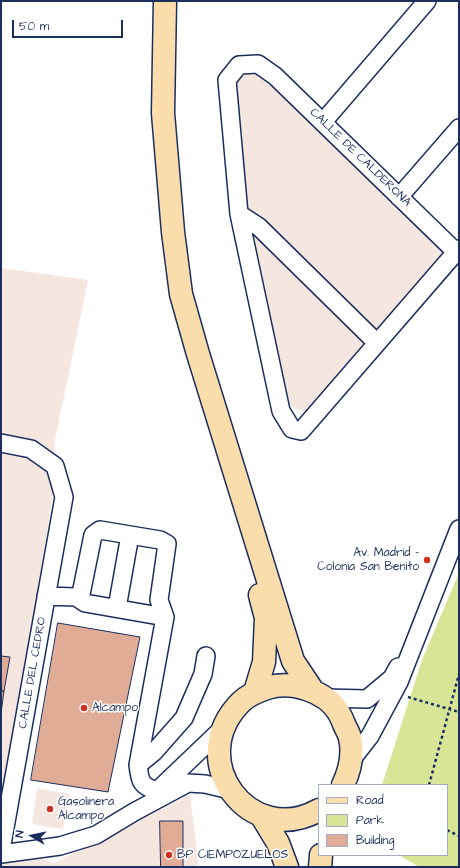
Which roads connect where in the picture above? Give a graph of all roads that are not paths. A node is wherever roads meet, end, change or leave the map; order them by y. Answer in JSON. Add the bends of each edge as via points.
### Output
{"nodes":[{"id":1,"x":165,"y":1,"type":"edge"},
{"id":2,"x":427,"y":1,"type":"edge"},
{"id":3,"x":323,"y":122,"type":"junction"},
{"id":4,"x":459,"y":128,"type":"edge"},
{"id":5,"x":399,"y":197,"type":"junction"},
{"id":6,"x":238,"y":214,"type":"junction"},
{"id":7,"x":458,"y":252,"type":"edge"},
{"id":8,"x":377,"y":343,"type":"junction"},
{"id":9,"x":1,"y":443,"type":"edge"},
{"id":10,"x":231,"y":463,"type":"junction"},
{"id":11,"x":459,"y":529,"type":"edge"},
{"id":12,"x":130,"y":535,"type":"junction"},
{"id":13,"x":46,"y":596,"type":"junction"},
{"id":14,"x":76,"y":597,"type":"junction"},
{"id":15,"x":117,"y":608,"type":"junction"},
{"id":16,"x":427,"y":612,"type":"junction"},
{"id":17,"x":165,"y":617,"type":"junction"},
{"id":18,"x":206,"y":656,"type":"dead end"},
{"id":19,"x":255,"y":692,"type":"junction"},
{"id":20,"x":319,"y":695,"type":"junction"},
{"id":21,"x":222,"y":729,"type":"junction"},
{"id":22,"x":352,"y":759,"type":"junction"},
{"id":23,"x":138,"y":765,"type":"junction"},
{"id":24,"x":344,"y":784,"type":"edge"},
{"id":25,"x":230,"y":790,"type":"junction"},
{"id":26,"x":157,"y":791,"type":"junction"},
{"id":27,"x":318,"y":810,"type":"edge"},
{"id":28,"x":134,"y":812,"type":"junction"},
{"id":29,"x":261,"y":814,"type":"junction"},
{"id":30,"x":1,"y":850,"type":"edge"},
{"id":31,"x":1,"y":854,"type":"edge"},
{"id":32,"x":321,"y":856,"type":"edge"},
{"id":33,"x":287,"y":867,"type":"edge"},
{"id":34,"x":320,"y":867,"type":"edge"}],
"edges":[{"from":1,"to":10,"type":"main road","via":[[163,113],[172,232],[182,294]]},
{"from":2,"to":3,"type":"street"},
{"from":3,"to":5,"type":"street","name":"CALLE DE CALDERONA"},
{"from":3,"to":6,"type":"street","name":"CALLE DE CALDERONA","via":[[275,76],[258,64],[240,65],[227,80]]},
{"from":4,"to":5,"type":"street"},
{"from":5,"to":7,"type":"street","name":"CALLE DE CALDERONA"},
{"from":6,"to":8,"type":"street","via":[[259,226]]},
{"from":6,"to":8,"type":"street","via":[[281,411],[292,429],[301,431]]},
{"from":7,"to":8,"type":"street"},
{"from":9,"to":13,"type":"street","name":"CALLE DEL CEDRO","via":[[31,449],[55,466],[64,497]]},
{"from":10,"to":19,"type":"main road","via":[[266,618],[264,662]]},
{"from":10,"to":20,"type":"main road","via":[[292,661]]},
{"from":11,"to":16,"type":"street"},
{"from":12,"to":14,"type":"street","via":[[100,530],[94,535],[81,594]]},
{"from":12,"to":15,"type":"street"},
{"from":12,"to":17,"type":"street","via":[[160,540],[167,544],[159,600]]},
{"from":13,"to":14,"type":"street"},
{"from":13,"to":30,"type":"street","name":"CALLE DEL CEDRO"},
{"from":14,"to":15,"type":"street","via":[[85,602]]},
{"from":15,"to":17,"type":"street"},
{"from":16,"to":20,"type":"street","via":[[392,678],[367,698]]},
{"from":16,"to":22,"type":"street","via":[[399,682],[370,736]]},
{"from":17,"to":23,"type":"street"},
{"from":18,"to":23,"type":"street","via":[[203,674],[184,718],[154,752]]},
{"from":19,"to":20,"type":"main road","via":[[274,686],[291,685]]},
{"from":19,"to":21,"type":"main road","via":[[230,714]]},
{"from":20,"to":22,"type":"main road","via":[[339,712],[350,737]]},
{"from":21,"to":25,"type":"main road","via":[[218,750],[221,771]]},
{"from":21,"to":26,"type":"street"},
{"from":22,"to":24,"type":"main road"},
{"from":23,"to":26,"type":"street","via":[[140,780],[146,788]]},
{"from":25,"to":28,"type":"street","via":[[188,782]]},
{"from":25,"to":29,"type":"main road","via":[[242,804]]},
{"from":26,"to":28,"type":"street"},
{"from":27,"to":29,"type":"main road","via":[[296,818],[280,819]]},
{"from":28,"to":31,"type":"street","via":[[96,835],[60,846]]},
{"from":29,"to":33,"type":"main road","via":[[278,844]]},
{"from":32,"to":34,"type":"main road"}]}
